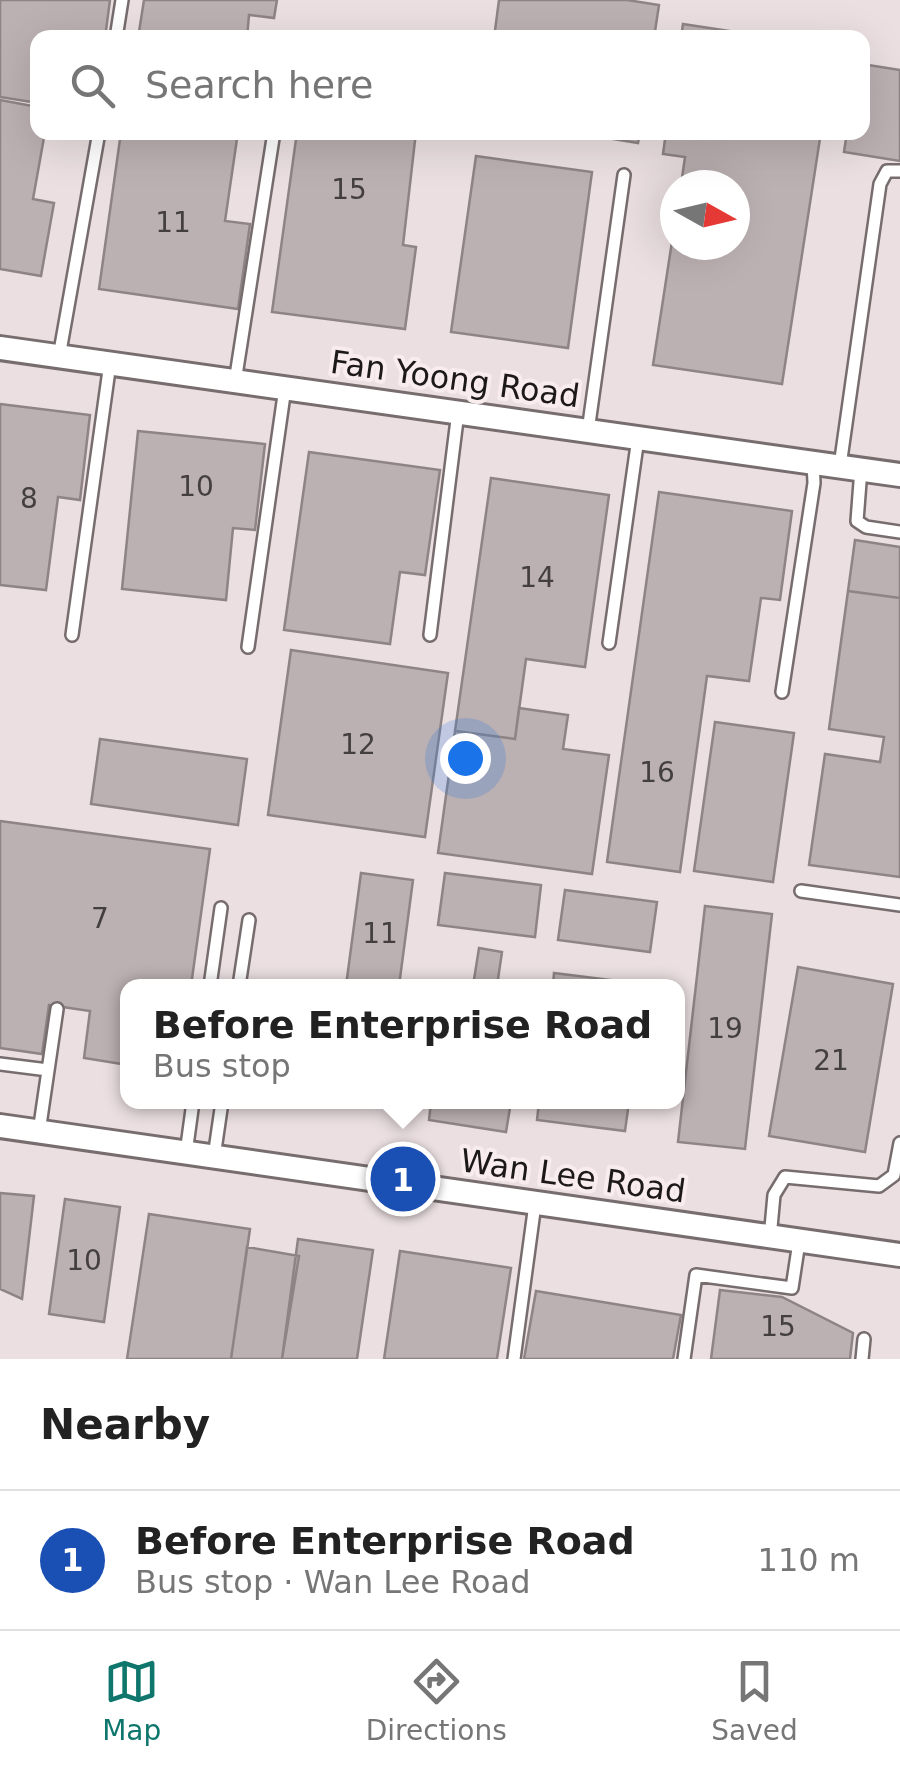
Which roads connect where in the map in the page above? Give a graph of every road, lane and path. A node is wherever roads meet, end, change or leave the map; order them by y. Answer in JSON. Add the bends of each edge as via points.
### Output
{"nodes":[{"id":1,"x":122,"y":0,"type":"edge"},
{"id":2,"x":117,"y":30,"type":"edge"},
{"id":3,"x":98,"y":140,"type":"edge"},
{"id":4,"x":273,"y":140,"type":"edge"},
{"id":5,"x":900,"y":171,"type":"edge"},
{"id":6,"x":624,"y":174,"type":"dead end"},
{"id":7,"x":0,"y":348,"type":"edge"},
{"id":8,"x":59,"y":357,"type":"junction"},
{"id":9,"x":110,"y":364,"type":"junction"},
{"id":10,"x":235,"y":382,"type":"junction"},
{"id":11,"x":285,"y":388,"type":"junction"},
{"id":12,"x":458,"y":412,"type":"junction"},
{"id":13,"x":588,"y":430,"type":"junction"},
{"id":14,"x":638,"y":438,"type":"junction"},
{"id":15,"x":813,"y":462,"type":"junction"},
{"id":16,"x":850,"y":468,"type":"junction"},
{"id":17,"x":900,"y":475,"type":"edge"},
{"id":18,"x":900,"y":532,"type":"edge"},
{"id":19,"x":72,"y":635,"type":"dead end"},
{"id":20,"x":430,"y":635,"type":"dead end"},
{"id":21,"x":609,"y":644,"type":"dead end"},
{"id":22,"x":248,"y":647,"type":"dead end"},
{"id":23,"x":782,"y":692,"type":"dead end"},
{"id":24,"x":802,"y":891,"type":"dead end"},
{"id":25,"x":900,"y":905,"type":"edge"},
{"id":26,"x":221,"y":908,"type":"dead end"},
{"id":27,"x":248,"y":920,"type":"dead end"},
{"id":28,"x":211,"y":979,"type":"edge"},
{"id":29,"x":240,"y":979,"type":"edge"},
{"id":30,"x":56,"y":1008,"type":"dead end"},
{"id":31,"x":0,"y":1064,"type":"edge"},
{"id":32,"x":48,"y":1070,"type":"junction"},
{"id":33,"x":192,"y":1109,"type":"edge"},
{"id":34,"x":221,"y":1109,"type":"edge"},
{"id":35,"x":0,"y":1126,"type":"edge"},
{"id":36,"x":39,"y":1132,"type":"junction"},
{"id":37,"x":900,"y":1143,"type":"edge"},
{"id":38,"x":186,"y":1153,"type":"junction"},
{"id":39,"x":214,"y":1157,"type":"junction"},
{"id":40,"x":535,"y":1204,"type":"junction"},
{"id":41,"x":770,"y":1238,"type":"junction"},
{"id":42,"x":799,"y":1242,"type":"junction"},
{"id":43,"x":900,"y":1256,"type":"edge"},
{"id":44,"x":864,"y":1339,"type":"dead end"},
{"id":45,"x":514,"y":1359,"type":"edge"},
{"id":46,"x":684,"y":1359,"type":"edge"},
{"id":47,"x":862,"y":1359,"type":"edge"}],
"edges":[{"from":1,"to":2,"type":"lane"},
{"from":3,"to":8,"type":"lane"},
{"from":4,"to":10,"type":"lane"},
{"from":5,"to":16,"type":"lane","via":[[887,171],[880,184]]},
{"from":6,"to":13,"type":"lane"},
{"from":7,"to":8,"type":"street","name":"Fan Yoong Road"},
{"from":8,"to":9,"type":"street","name":"Fan Yoong Road"},
{"from":9,"to":10,"type":"street","name":"Fan Yoong Road"},
{"from":9,"to":19,"type":"lane"},
{"from":10,"to":11,"type":"street","name":"Fan Yoong Road"},
{"from":11,"to":12,"type":"street","name":"Fan Yoong Road"},
{"from":11,"to":22,"type":"lane"},
{"from":12,"to":13,"type":"street","name":"Fan Yoong Road"},
{"from":12,"to":20,"type":"lane"},
{"from":13,"to":14,"type":"street","name":"Fan Yoong Road"},
{"from":14,"to":15,"type":"street","name":"Fan Yoong Road"},
{"from":14,"to":21,"type":"lane"},
{"from":15,"to":16,"type":"street","name":"Fan Yoong Road"},
{"from":15,"to":23,"type":"lane"},
{"from":16,"to":17,"type":"street","name":"Fan Yoong Road"},
{"from":16,"to":18,"type":"lane","via":[[857,520]]},
{"from":24,"to":25,"type":"lane"},
{"from":26,"to":28,"type":"lane"},
{"from":27,"to":29,"type":"lane"},
{"from":30,"to":32,"type":"lane"},
{"from":31,"to":32,"type":"lane"},
{"from":32,"to":36,"type":"lane"},
{"from":33,"to":38,"type":"lane"},
{"from":34,"to":39,"type":"lane"},
{"from":35,"to":36,"type":"street","name":"Wan Lee Road"},
{"from":36,"to":38,"type":"street","name":"Wan Lee Road"},
{"from":37,"to":41,"type":"lane","via":[[894,1176],[878,1186],[784,1176],[774,1195]]},
{"from":38,"to":39,"type":"street","name":"Wan Lee Road"},
{"from":39,"to":40,"type":"street","name":"Wan Lee Road"},
{"from":40,"to":41,"type":"street","name":"Wan Lee Road"},
{"from":40,"to":45,"type":"lane"},
{"from":41,"to":42,"type":"street","name":"Wan Lee Road"},
{"from":42,"to":43,"type":"street","name":"Wan Lee Road"},
{"from":42,"to":46,"type":"lane","via":[[792,1288],[696,1275]]},
{"from":44,"to":47,"type":"lane"}]}
